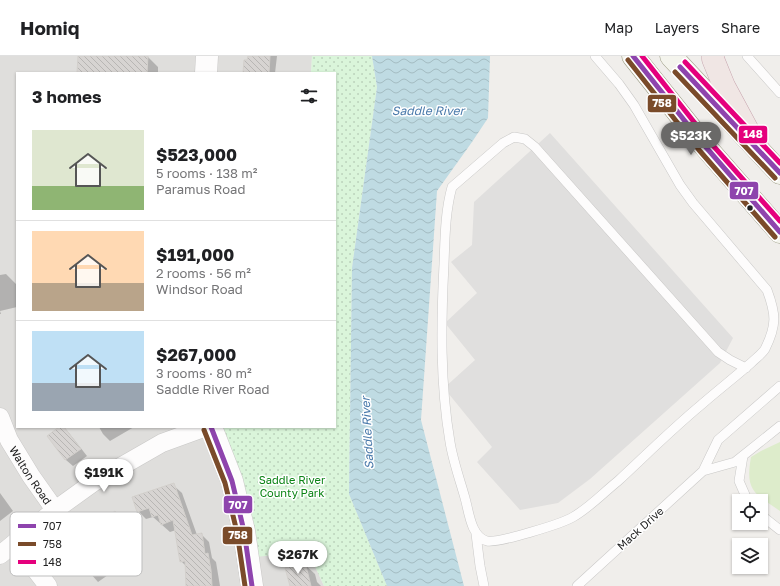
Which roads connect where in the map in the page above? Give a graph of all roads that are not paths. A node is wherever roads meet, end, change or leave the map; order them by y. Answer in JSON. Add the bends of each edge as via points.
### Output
{"nodes":[{"id":1,"x":207,"y":56,"type":"edge"},
{"id":2,"x":595,"y":56,"type":"edge"},
{"id":3,"x":633,"y":56,"type":"edge"},
{"id":4,"x":671,"y":56,"type":"edge"},
{"id":5,"x":713,"y":56,"type":"edge"},
{"id":6,"x":747,"y":56,"type":"edge"},
{"id":7,"x":206,"y":72,"type":"edge"},
{"id":8,"x":780,"y":92,"type":"edge"},
{"id":9,"x":758,"y":149,"type":"junction"},
{"id":10,"x":780,"y":173,"type":"edge"},
{"id":11,"x":780,"y":232,"type":"edge"},
{"id":12,"x":746,"y":368,"type":"junction"},
{"id":13,"x":780,"y":386,"type":"edge"},
{"id":14,"x":0,"y":417,"type":"edge"},
{"id":15,"x":780,"y":426,"type":"edge"},
{"id":16,"x":203,"y":428,"type":"edge"},
{"id":17,"x":211,"y":428,"type":"edge"},
{"id":18,"x":743,"y":456,"type":"junction"},
{"id":19,"x":704,"y":471,"type":"junction"},
{"id":20,"x":744,"y":494,"type":"edge"},
{"id":21,"x":55,"y":510,"type":"junction"},
{"id":22,"x":53,"y":512,"type":"edge"},
{"id":23,"x":768,"y":521,"type":"edge"},
{"id":24,"x":780,"y":530,"type":"edge"},
{"id":25,"x":476,"y":534,"type":"junction"},
{"id":26,"x":10,"y":547,"type":"edge"},
{"id":27,"x":0,"y":555,"type":"edge"},
{"id":28,"x":40,"y":576,"type":"edge"},
{"id":29,"x":48,"y":586,"type":"edge"},
{"id":30,"x":252,"y":586,"type":"edge"},
{"id":31,"x":484,"y":586,"type":"edge"},
{"id":32,"x":577,"y":586,"type":"edge"}],
"edges":[{"from":1,"to":7,"type":"street"},
{"from":2,"to":12,"type":"lane","via":[[634,105],[693,203],[767,290],[774,318],[772,332],[764,352]]},
{"from":3,"to":11,"type":"main road","via":[[704,145]]},
{"from":4,"to":9,"type":"main road"},
{"from":5,"to":9,"type":"highway","via":[[724,86]]},
{"from":6,"to":8,"type":"lane"},
{"from":9,"to":10,"type":"main road"},
{"from":12,"to":25,"type":"lane","via":[[592,504],[572,518],[499,540],[487,541]]},
{"from":12,"to":25,"type":"lane","via":[[718,352],[535,147],[525,139],[514,137],[503,143],[452,187],[446,224],[442,305],[442,374],[445,407],[456,471]]},
{"from":13,"to":19,"type":"lane","name":"Mack Drive","via":[[718,440]]},
{"from":14,"to":21,"type":"street","name":"Walton Road","via":[[9,440]]},
{"from":15,"to":18,"type":"lane","name":"Mack Drive"},
{"from":16,"to":21,"type":"street","via":[[162,443],[94,482]]},
{"from":17,"to":30,"type":"street","via":[[232,481],[244,531]]},
{"from":18,"to":19,"type":"lane","name":"Mack Drive","via":[[736,462]]},
{"from":18,"to":20,"type":"lane","via":[[739,480]]},
{"from":19,"to":32,"type":"lane","name":"Mack Drive"},
{"from":21,"to":22,"type":"street"},
{"from":23,"to":24,"type":"lane"},
{"from":25,"to":31,"type":"lane"},
{"from":26,"to":27,"type":"street"},
{"from":28,"to":29,"type":"street"}]}
